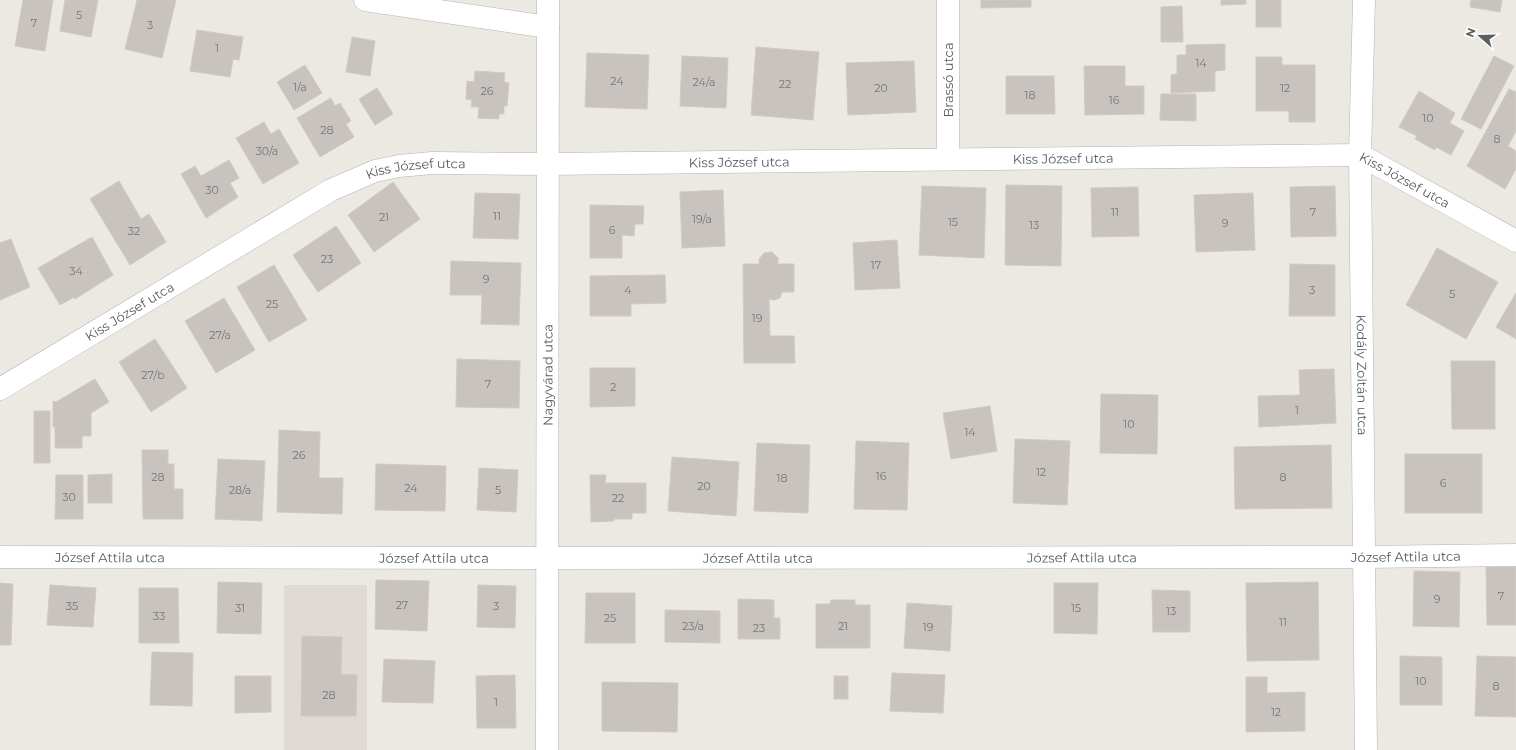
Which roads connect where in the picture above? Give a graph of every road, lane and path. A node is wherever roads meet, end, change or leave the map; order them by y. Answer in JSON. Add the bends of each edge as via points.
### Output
{"nodes":[{"id":1,"x":365,"y":0,"type":"edge"},
{"id":2,"x":548,"y":0,"type":"edge"},
{"id":3,"x":948,"y":0,"type":"edge"},
{"id":4,"x":1364,"y":0,"type":"edge"},
{"id":5,"x":548,"y":27,"type":"junction"},
{"id":6,"x":1360,"y":155,"type":"junction"},
{"id":7,"x":948,"y":159,"type":"junction"},
{"id":8,"x":547,"y":164,"type":"junction"},
{"id":9,"x":1516,"y":241,"type":"edge"},
{"id":10,"x":0,"y":389,"type":"edge"},
{"id":11,"x":1516,"y":554,"type":"edge"},
{"id":12,"x":0,"y":557,"type":"edge"},
{"id":13,"x":1364,"y":557,"type":"junction"},
{"id":14,"x":548,"y":558,"type":"junction"},
{"id":15,"x":547,"y":750,"type":"edge"},
{"id":16,"x":1366,"y":750,"type":"edge"}],
"edges":[{"from":1,"to":5,"type":"street"},
{"from":2,"to":5,"type":"street","name":"Nagyvárad utca"},
{"from":3,"to":7,"type":"street","name":"Brassó utca"},
{"from":4,"to":6,"type":"street","name":"Kodály Zoltán utca"},
{"from":5,"to":8,"type":"street","name":"Nagyvárad utca"},
{"from":6,"to":7,"type":"street","name":"Kiss József utca"},
{"from":6,"to":9,"type":"street","name":"Kiss József utca"},
{"from":6,"to":13,"type":"street","name":"Kodály Zoltán utca"},
{"from":7,"to":8,"type":"street","name":"Kiss József utca"},
{"from":8,"to":10,"type":"street","name":"Kiss József utca","via":[[432,163],[375,170],[331,190]]},
{"from":8,"to":14,"type":"street","name":"Nagyvárad utca"},
{"from":11,"to":13,"type":"street","name":"József Attila utca"},
{"from":12,"to":14,"type":"street","name":"József Attila utca"},
{"from":13,"to":14,"type":"street","name":"József Attila utca"},
{"from":13,"to":16,"type":"street","name":"Kodály Zoltán utca"},
{"from":14,"to":15,"type":"street","name":"Nagyvárad utca"}]}
